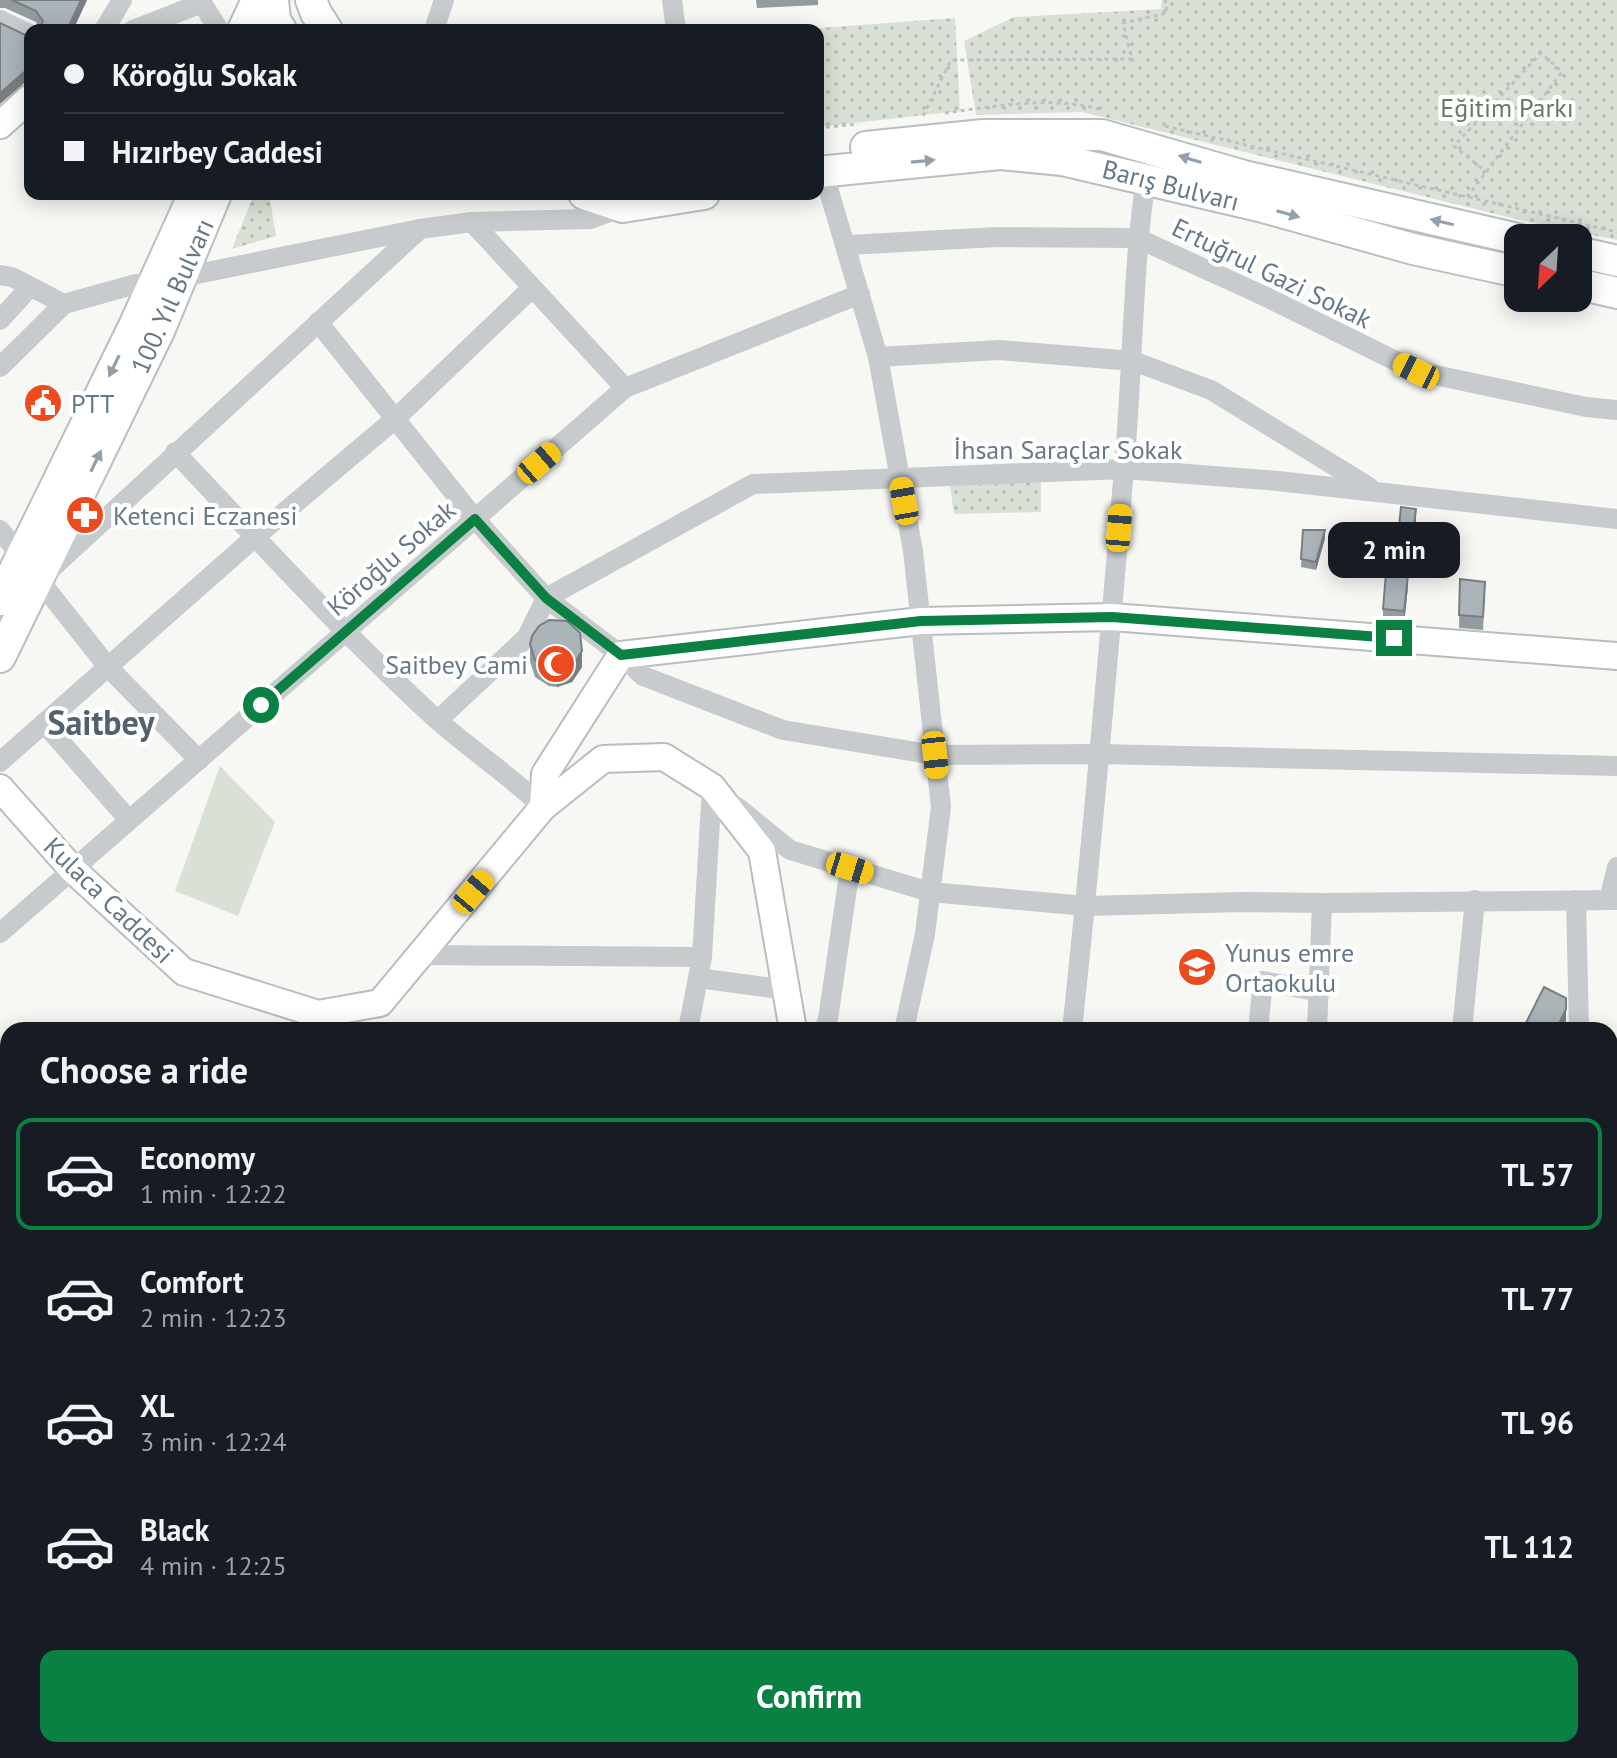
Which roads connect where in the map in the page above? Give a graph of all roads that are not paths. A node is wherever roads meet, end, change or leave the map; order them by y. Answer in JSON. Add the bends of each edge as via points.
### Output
{"nodes":[{"id":1,"x":257,"y":0,"type":"edge"},
{"id":2,"x":273,"y":0,"type":"edge"},
{"id":3,"x":302,"y":0,"type":"edge"},
{"id":4,"x":311,"y":0,"type":"edge"},
{"id":5,"x":444,"y":0,"type":"edge"},
{"id":6,"x":672,"y":0,"type":"edge"},
{"id":7,"x":115,"y":2,"type":"edge"},
{"id":8,"x":0,"y":20,"type":"edge"},
{"id":9,"x":106,"y":24,"type":"edge"},
{"id":10,"x":148,"y":24,"type":"edge"},
{"id":11,"x":215,"y":24,"type":"edge"},
{"id":12,"x":246,"y":24,"type":"edge"},
{"id":13,"x":277,"y":24,"type":"edge"},
{"id":14,"x":298,"y":24,"type":"edge"},
{"id":15,"x":323,"y":24,"type":"edge"},
{"id":16,"x":436,"y":24,"type":"edge"},
{"id":17,"x":675,"y":24,"type":"edge"},
{"id":18,"x":24,"y":31,"type":"edge"},
{"id":19,"x":24,"y":103,"type":"edge"},
{"id":20,"x":0,"y":125,"type":"edge"},
{"id":21,"x":824,"y":164,"type":"edge"},
{"id":22,"x":824,"y":165,"type":"edge"},
{"id":23,"x":824,"y":177,"type":"edge"},
{"id":24,"x":1146,"y":178,"type":"junction"},
{"id":25,"x":171,"y":200,"type":"edge"},
{"id":26,"x":192,"y":200,"type":"edge"},
{"id":27,"x":213,"y":200,"type":"edge"},
{"id":28,"x":232,"y":200,"type":"edge"},
{"id":29,"x":602,"y":200,"type":"edge"},
{"id":30,"x":667,"y":200,"type":"edge"},
{"id":31,"x":623,"y":207,"type":"junction"},
{"id":32,"x":472,"y":222,"type":"junction"},
{"id":33,"x":420,"y":229,"type":"junction"},
{"id":34,"x":1504,"y":236,"type":"edge"},
{"id":35,"x":1137,"y":238,"type":"junction"},
{"id":36,"x":847,"y":245,"type":"junction"},
{"id":37,"x":1592,"y":255,"type":"edge"},
{"id":38,"x":1615,"y":260,"type":"edge"},
{"id":39,"x":1504,"y":269,"type":"edge"},
{"id":40,"x":0,"y":275,"type":"edge"},
{"id":41,"x":192,"y":275,"type":"junction"},
{"id":42,"x":136,"y":284,"type":"junction"},
{"id":43,"x":30,"y":287,"type":"junction"},
{"id":44,"x":1592,"y":287,"type":"edge"},
{"id":45,"x":532,"y":288,"type":"junction"},
{"id":46,"x":1617,"y":293,"type":"edge"},
{"id":47,"x":860,"y":294,"type":"junction"},
{"id":48,"x":64,"y":304,"type":"junction"},
{"id":49,"x":0,"y":320,"type":"edge"},
{"id":50,"x":318,"y":322,"type":"junction"},
{"id":51,"x":147,"y":328,"type":"junction"},
{"id":52,"x":878,"y":357,"type":"junction"},
{"id":53,"x":1133,"y":361,"type":"junction"},
{"id":54,"x":0,"y":367,"type":"edge"},
{"id":55,"x":625,"y":388,"type":"junction"},
{"id":56,"x":1617,"y":410,"type":"edge"},
{"id":57,"x":395,"y":419,"type":"junction"},
{"id":58,"x":175,"y":452,"type":"junction"},
{"id":59,"x":1124,"y":469,"type":"junction"},
{"id":60,"x":900,"y":476,"type":"junction"},
{"id":61,"x":1375,"y":491,"type":"junction"},
{"id":62,"x":475,"y":519,"type":"junction"},
{"id":63,"x":1617,"y":519,"type":"edge"},
{"id":64,"x":0,"y":530,"type":"edge"},
{"id":65,"x":255,"y":537,"type":"junction"},
{"id":66,"x":30,"y":568,"type":"junction"},
{"id":67,"x":546,"y":598,"type":"junction"},
{"id":68,"x":0,"y":600,"type":"edge"},
{"id":69,"x":1112,"y":617,"type":"junction"},
{"id":70,"x":921,"y":621,"type":"junction"},
{"id":71,"x":345,"y":632,"type":"junction"},
{"id":72,"x":621,"y":655,"type":"junction"},
{"id":73,"x":1617,"y":656,"type":"edge"},
{"id":74,"x":0,"y":657,"type":"edge"},
{"id":75,"x":108,"y":667,"type":"junction"},
{"id":76,"x":438,"y":720,"type":"junction"},
{"id":77,"x":44,"y":723,"type":"junction"},
{"id":78,"x":1100,"y":754,"type":"junction"},
{"id":79,"x":935,"y":755,"type":"junction"},
{"id":80,"x":199,"y":760,"type":"junction"},
{"id":81,"x":0,"y":762,"type":"edge"},
{"id":82,"x":1617,"y":766,"type":"edge"},
{"id":83,"x":712,"y":787,"type":"junction"},
{"id":84,"x":0,"y":788,"type":"edge"},
{"id":85,"x":543,"y":807,"type":"junction"},
{"id":86,"x":129,"y":820,"type":"junction"},
{"id":87,"x":1617,"y":867,"type":"edge"},
{"id":88,"x":850,"y":868,"type":"junction"},
{"id":89,"x":73,"y":870,"type":"junction"},
{"id":90,"x":930,"y":892,"type":"junction"},
{"id":91,"x":1475,"y":900,"type":"junction"},
{"id":92,"x":1576,"y":900,"type":"junction"},
{"id":93,"x":1613,"y":900,"type":"edge"},
{"id":94,"x":1322,"y":903,"type":"junction"},
{"id":95,"x":1086,"y":906,"type":"junction"},
{"id":96,"x":0,"y":933,"type":"edge"},
{"id":97,"x":420,"y":955,"type":"junction"},
{"id":98,"x":700,"y":968,"type":"junction"},
{"id":99,"x":787,"y":990,"type":"junction"},
{"id":100,"x":1320,"y":992,"type":"junction"},
{"id":101,"x":690,"y":1022,"type":"edge"},
{"id":102,"x":792,"y":1022,"type":"edge"},
{"id":103,"x":827,"y":1022,"type":"edge"},
{"id":104,"x":906,"y":1022,"type":"edge"},
{"id":105,"x":1073,"y":1022,"type":"edge"},
{"id":106,"x":1259,"y":1022,"type":"edge"},
{"id":107,"x":1318,"y":1022,"type":"edge"},
{"id":108,"x":1463,"y":1022,"type":"edge"},
{"id":109,"x":1579,"y":1022,"type":"edge"}],
"edges":[{"from":1,"to":12,"type":"main road"},
{"from":2,"to":13,"type":"main road"},
{"from":3,"to":14,"type":"main road"},
{"from":4,"to":15,"type":"main road"},
{"from":5,"to":16,"type":"street"},
{"from":6,"to":17,"type":"street"},
{"from":7,"to":9,"type":"street"},
{"from":8,"to":18,"type":"street"},
{"from":10,"to":11,"type":"street","via":[[202,3]]},
{"from":19,"to":20,"type":"main road"},
{"from":34,"to":21,"type":"main road","name":"Barış Bulvarı","one_way":true,"via":[[1244,176],[1102,135],[983,135]]},
{"from":22,"to":24,"type":"main road","name":"Barış Bulvarı","one_way":true,"via":[[1000,154],[1062,160]]},
{"from":23,"to":36,"type":"street"},
{"from":24,"to":35,"type":"street"},
{"from":24,"to":39,"type":"main road","name":"Barış Bulvarı","one_way":true},
{"from":25,"to":42,"type":"main road"},
{"from":26,"to":51,"type":"main road","name":"100. Yıl Bulvarı"},
{"from":27,"to":51,"type":"main road","name":"100. Yıl Bulvarı"},
{"from":28,"to":41,"type":"main road"},
{"from":29,"to":31,"type":"main road"},
{"from":30,"to":31,"type":"main road"},
{"from":31,"to":32,"type":"street","via":[[590,219]]},
{"from":32,"to":33,"type":"street"},
{"from":32,"to":45,"type":"street"},
{"from":33,"to":41,"type":"street"},
{"from":33,"to":50,"type":"street"},
{"from":35,"to":36,"type":"street","via":[[997,237]]},
{"from":35,"to":53,"type":"street"},
{"from":35,"to":56,"type":"street","name":"Ertuğrul Gazi Sokak","via":[[1416,371]]},
{"from":36,"to":47,"type":"street"},
{"from":37,"to":38,"type":"main road"},
{"from":40,"to":43,"type":"street"},
{"from":41,"to":51,"type":"main road"},
{"from":42,"to":48,"type":"street"},
{"from":42,"to":51,"type":"main road"},
{"from":43,"to":48,"type":"street"},
{"from":43,"to":49,"type":"street"},
{"from":44,"to":46,"type":"main road"},
{"from":45,"to":55,"type":"street"},
{"from":45,"to":57,"type":"street"},
{"from":47,"to":52,"type":"street"},
{"from":47,"to":55,"type":"street","name":"Köroğlu Sokak"},
{"from":48,"to":54,"type":"street"},
{"from":50,"to":57,"type":"street"},
{"from":50,"to":58,"type":"street"},
{"from":51,"to":66,"type":"main road","name":"100. Yıl Bulvarı"},
{"from":52,"to":53,"type":"street","via":[[999,350]]},
{"from":52,"to":60,"type":"street"},
{"from":53,"to":59,"type":"street"},
{"from":53,"to":61,"type":"street","via":[[1211,390]]},
{"from":55,"to":62,"type":"street","name":"Köroğlu Sokak"},
{"from":57,"to":62,"type":"street"},
{"from":57,"to":65,"type":"street"},
{"from":58,"to":65,"type":"street"},
{"from":58,"to":66,"type":"street"},
{"from":59,"to":60,"type":"street","name":"İhsan Saraçlar Sokak"},
{"from":59,"to":61,"type":"street","name":"İhsan Saraçlar Sokak"},
{"from":59,"to":69,"type":"street"},
{"from":60,"to":67,"type":"street","name":"İhsan Saraçlar Sokak","via":[[753,484]]},
{"from":60,"to":70,"type":"street"},
{"from":61,"to":63,"type":"street","name":"İhsan Saraçlar Sokak"},
{"from":62,"to":67,"type":"street"},
{"from":62,"to":71,"type":"street","name":"Köroğlu Sokak"},
{"from":64,"to":66,"type":"street"},
{"from":65,"to":71,"type":"street"},
{"from":65,"to":75,"type":"street"},
{"from":66,"to":68,"type":"main road","name":"100. Yıl Bulvarı"},
{"from":66,"to":74,"type":"main road","name":"100. Yıl Bulvarı"},
{"from":66,"to":75,"type":"street"},
{"from":67,"to":72,"type":"street"},
{"from":67,"to":76,"type":"street","via":[[527,637]]},
{"from":69,"to":70,"type":"main road"},
{"from":69,"to":73,"type":"main road"},
{"from":69,"to":78,"type":"street"},
{"from":70,"to":72,"type":"main road"},
{"from":70,"to":79,"type":"street"},
{"from":71,"to":76,"type":"street"},
{"from":71,"to":80,"type":"street","name":"Köroğlu Sokak"},
{"from":72,"to":79,"type":"street","via":[[643,676],[783,730]]},
{"from":72,"to":85,"type":"main road","via":[[545,774]]},
{"from":75,"to":77,"type":"street"},
{"from":75,"to":80,"type":"street"},
{"from":76,"to":85,"type":"street"},
{"from":77,"to":81,"type":"street"},
{"from":77,"to":86,"type":"street"},
{"from":78,"to":79,"type":"street"},
{"from":78,"to":82,"type":"street"},
{"from":78,"to":95,"type":"street"},
{"from":79,"to":90,"type":"street","via":[[941,807]]},
{"from":80,"to":86,"type":"street","name":"Köroğlu Sokak"},
{"from":83,"to":85,"type":"main road","name":"Kulaca Caddesi","via":[[664,757],[603,759]]},
{"from":83,"to":88,"type":"street","via":[[790,850]]},
{"from":83,"to":98,"type":"street"},
{"from":83,"to":99,"type":"main road","name":"Kulaca Caddesi","via":[[762,851]]},
{"from":84,"to":89,"type":"main road","name":"Kulaca Caddesi"},
{"from":85,"to":97,"type":"main road","name":"Kulaca Caddesi"},
{"from":86,"to":89,"type":"street","name":"Köroğlu Sokak"},
{"from":87,"to":93,"type":"street"},
{"from":88,"to":90,"type":"street"},
{"from":88,"to":103,"type":"street"},
{"from":89,"to":96,"type":"street","name":"Köroğlu Sokak"},
{"from":89,"to":97,"type":"main road","name":"Kulaca Caddesi","via":[[184,972],[318,1014],[380,1003]]},
{"from":90,"to":95,"type":"street"},
{"from":90,"to":104,"type":"street"},
{"from":91,"to":92,"type":"street"},
{"from":91,"to":94,"type":"street"},
{"from":91,"to":108,"type":"street"},
{"from":92,"to":93,"type":"street"},
{"from":92,"to":109,"type":"street"},
{"from":94,"to":95,"type":"street"},
{"from":94,"to":100,"type":"street"},
{"from":95,"to":105,"type":"street"},
{"from":97,"to":98,"type":"street"},
{"from":98,"to":99,"type":"street"},
{"from":98,"to":101,"type":"street"},
{"from":99,"to":102,"type":"main road","name":"Kulaca Caddesi"},
{"from":100,"to":106,"type":"street","via":[[1263,981]]},
{"from":100,"to":107,"type":"street"}]}
